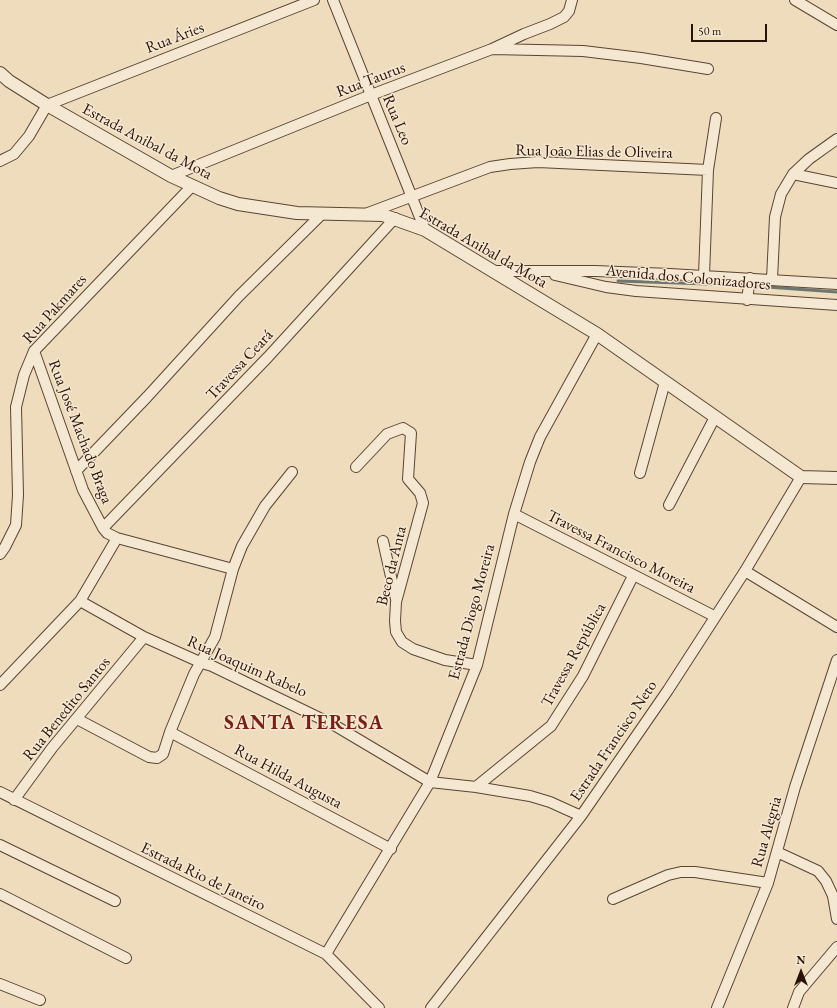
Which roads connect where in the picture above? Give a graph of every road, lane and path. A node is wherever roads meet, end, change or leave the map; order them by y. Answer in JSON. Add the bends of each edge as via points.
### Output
{"nodes":[{"id":1,"x":314,"y":0,"type":"edge"},
{"id":2,"x":333,"y":0,"type":"edge"},
{"id":3,"x":572,"y":0,"type":"edge"},
{"id":4,"x":795,"y":0,"type":"edge"},
{"id":5,"x":837,"y":25,"type":"edge"},
{"id":6,"x":492,"y":50,"type":"junction"},
{"id":7,"x":708,"y":69,"type":"dead end"},
{"id":8,"x":0,"y":73,"type":"edge"},
{"id":9,"x":371,"y":96,"type":"junction"},
{"id":10,"x":47,"y":105,"type":"junction"},
{"id":11,"x":716,"y":118,"type":"dead end"},
{"id":12,"x":837,"y":139,"type":"edge"},
{"id":13,"x":0,"y":162,"type":"edge"},
{"id":14,"x":708,"y":170,"type":"junction"},
{"id":15,"x":793,"y":174,"type":"junction"},
{"id":16,"x":171,"y":176,"type":"junction"},
{"id":17,"x":837,"y":182,"type":"edge"},
{"id":18,"x":192,"y":186,"type":"junction"},
{"id":19,"x":413,"y":197,"type":"junction"},
{"id":20,"x":323,"y":213,"type":"junction"},
{"id":21,"x":368,"y":214,"type":"junction"},
{"id":22,"x":395,"y":218,"type":"junction"},
{"id":23,"x":424,"y":230,"type":"junction"},
{"id":24,"x":493,"y":271,"type":"junction"},
{"id":25,"x":538,"y":272,"type":"junction"},
{"id":26,"x":704,"y":275,"type":"junction"},
{"id":27,"x":772,"y":279,"type":"junction"},
{"id":28,"x":749,"y":280,"type":"junction"},
{"id":29,"x":837,"y":284,"type":"edge"},
{"id":30,"x":748,"y":298,"type":"junction"},
{"id":31,"x":837,"y":306,"type":"edge"},
{"id":32,"x":597,"y":334,"type":"junction"},
{"id":33,"x":34,"y":351,"type":"junction"},
{"id":34,"x":665,"y":382,"type":"junction"},
{"id":35,"x":715,"y":417,"type":"junction"},
{"id":36,"x":356,"y":467,"type":"dead end"},
{"id":37,"x":76,"y":471,"type":"junction"},
{"id":38,"x":292,"y":472,"type":"dead end"},
{"id":39,"x":640,"y":473,"type":"dead end"},
{"id":40,"x":801,"y":477,"type":"junction"},
{"id":41,"x":837,"y":478,"type":"edge"},
{"id":42,"x":669,"y":505,"type":"dead end"},
{"id":43,"x":514,"y":514,"type":"junction"},
{"id":44,"x":103,"y":528,"type":"junction"},
{"id":45,"x":117,"y":538,"type":"junction"},
{"id":46,"x":383,"y":541,"type":"dead end"},
{"id":47,"x":0,"y":554,"type":"edge"},
{"id":48,"x":233,"y":570,"type":"junction"},
{"id":49,"x":744,"y":571,"type":"junction"},
{"id":50,"x":633,"y":576,"type":"junction"},
{"id":51,"x":80,"y":601,"type":"junction"},
{"id":52,"x":396,"y":602,"type":"junction"},
{"id":53,"x":714,"y":616,"type":"junction"},
{"id":54,"x":837,"y":627,"type":"edge"},
{"id":55,"x":144,"y":637,"type":"junction"},
{"id":56,"x":837,"y":660,"type":"edge"},
{"id":57,"x":202,"y":663,"type":"junction"},
{"id":58,"x":477,"y":665,"type":"junction"},
{"id":59,"x":0,"y":685,"type":"edge"},
{"id":60,"x":77,"y":719,"type":"junction"},
{"id":61,"x":170,"y":732,"type":"junction"},
{"id":62,"x":430,"y":782,"type":"junction"},
{"id":63,"x":476,"y":787,"type":"junction"},
{"id":64,"x":0,"y":792,"type":"edge"},
{"id":65,"x":14,"y":800,"type":"junction"},
{"id":66,"x":581,"y":816,"type":"junction"},
{"id":67,"x":0,"y":845,"type":"edge"},
{"id":68,"x":391,"y":848,"type":"junction"},
{"id":69,"x":776,"y":852,"type":"junction"},
{"id":70,"x":768,"y":883,"type":"junction"},
{"id":71,"x":0,"y":894,"type":"edge"},
{"id":72,"x":613,"y":899,"type":"dead end"},
{"id":73,"x":115,"y":901,"type":"dead end"},
{"id":74,"x":837,"y":919,"type":"edge"},
{"id":75,"x":837,"y":947,"type":"edge"},
{"id":76,"x":326,"y":954,"type":"junction"},
{"id":77,"x":126,"y":958,"type":"dead end"},
{"id":78,"x":0,"y":984,"type":"edge"},
{"id":79,"x":40,"y":1000,"type":"dead end"},
{"id":80,"x":379,"y":1008,"type":"edge"},
{"id":81,"x":431,"y":1008,"type":"edge"},
{"id":82,"x":717,"y":1008,"type":"edge"},
{"id":83,"x":794,"y":1008,"type":"edge"}],
"edges":[{"from":1,"to":10,"type":"street","name":"Rua Áries"},
{"from":2,"to":9,"type":"street","name":"Rua Leo"},
{"from":3,"to":6,"type":"street","name":"Rua Taurus","via":[[564,17],[504,42]]},
{"from":4,"to":5,"type":"street"},
{"from":6,"to":7,"type":"street","via":[[583,51]]},
{"from":6,"to":9,"type":"street","name":"Rua Taurus"},
{"from":8,"to":10,"type":"street","name":"Estrada Anibal da Mota","via":[[8,81]]},
{"from":9,"to":16,"type":"street","name":"Rua Taurus"},
{"from":9,"to":19,"type":"street","name":"Rua Leo"},
{"from":10,"to":13,"type":"street","via":[[29,136],[14,154]]},
{"from":10,"to":16,"type":"street","name":"Estrada Anibal da Mota"},
{"from":11,"to":14,"type":"street"},
{"from":12,"to":15,"type":"street"},
{"from":14,"to":19,"type":"street","name":"Rua Joāo Elias de Oliveira","via":[[538,162],[510,164],[490,167]]},
{"from":14,"to":26,"type":"street"},
{"from":15,"to":17,"type":"street"},
{"from":15,"to":27,"type":"street","via":[[781,194],[775,217]]},
{"from":16,"to":18,"type":"street","name":"Estrada Anibal da Mota"},
{"from":18,"to":20,"type":"street","name":"Estrada Anibal da Mota","via":[[238,204],[297,213]]},
{"from":18,"to":33,"type":"street","name":"Rua Pakmares"},
{"from":19,"to":21,"type":"street","name":"Rua Joāo Elias de Oliveira"},
{"from":19,"to":23,"type":"street","name":"Rua Leo"},
{"from":20,"to":21,"type":"street","name":"Estrada Anibal da Mota"},
{"from":20,"to":37,"type":"street","via":[[239,296],[147,398]]},
{"from":21,"to":22,"type":"street","name":"Estrada Anibal da Mota"},
{"from":22,"to":23,"type":"street","name":"Estrada Anibal da Mota"},
{"from":22,"to":44,"type":"street","name":"Travessa Ceará","via":[[268,357]]},
{"from":23,"to":24,"type":"street","name":"Estrada Anibal da Mota"},
{"from":24,"to":25,"type":"street","name":"Avenida dos Colonizadores"},
{"from":24,"to":32,"type":"street","name":"Estrada Anibal da Mota"},
{"from":25,"to":26,"type":"street","name":"Avenida dos Colonizadores","via":[[595,271]]},
{"from":25,"to":30,"type":"street","name":"Avenida dos Colonizadores","via":[[636,291]]},
{"from":26,"to":28,"type":"street","name":"Avenida dos Colonizadores"},
{"from":27,"to":28,"type":"street","name":"Avenida dos Colonizadores"},
{"from":27,"to":29,"type":"street","name":"Avenida dos Colonizadores"},
{"from":28,"to":30,"type":"street"},
{"from":30,"to":31,"type":"street","name":"Avenida dos Colonizadores"},
{"from":32,"to":34,"type":"street","name":"Estrada Anibal da Mota"},
{"from":32,"to":43,"type":"street","name":"Estrada Diogo Moreira","via":[[540,437]]},
{"from":33,"to":37,"type":"street","name":"Rua José Machado Braga"},
{"from":33,"to":47,"type":"street","name":"Rua Pakmares","via":[[24,375],[16,407],[16,525]]},
{"from":34,"to":35,"type":"street","name":"Estrada Anibal da Mota"},
{"from":34,"to":39,"type":"street"},
{"from":35,"to":40,"type":"street","name":"Estrada Anibal da Mota"},
{"from":35,"to":42,"type":"street"},
{"from":36,"to":52,"type":"street","name":"Beco da Anta","via":[[387,434],[403,428],[411,433],[408,479],[420,493],[423,503]]},
{"from":37,"to":44,"type":"street","name":"Rua José Machado Braga"},
{"from":38,"to":48,"type":"street","via":[[265,506],[242,546]]},
{"from":40,"to":41,"type":"street"},
{"from":40,"to":49,"type":"street","name":"Estrada Francisco Neto"},
{"from":43,"to":50,"type":"street","name":"Travessa Francisco Moreira"},
{"from":43,"to":58,"type":"street","name":"Estrada Diogo Moreira"},
{"from":44,"to":45,"type":"street","name":"Rua José Machado Braga"},
{"from":45,"to":48,"type":"street","name":"Rua José Machado Braga"},
{"from":45,"to":51,"type":"street"},
{"from":46,"to":52,"type":"street"},
{"from":48,"to":57,"type":"street","via":[[215,637]]},
{"from":49,"to":53,"type":"street","name":"Estrada Francisco Neto"},
{"from":49,"to":54,"type":"street"},
{"from":50,"to":53,"type":"street","name":"Travessa Francisco Moreira"},
{"from":50,"to":63,"type":"street","name":"Travessa República","via":[[583,676],[551,726]]},
{"from":51,"to":55,"type":"street","name":"Rua Joaquim Rabelo"},
{"from":51,"to":59,"type":"street"},
{"from":52,"to":58,"type":"street","name":"Beco da Anta","via":[[396,632],[402,642],[413,649],[445,660]]},
{"from":53,"to":66,"type":"street","name":"Estrada Francisco Neto","via":[[668,690]]},
{"from":55,"to":57,"type":"street","name":"Rua Joaquim Rabelo"},
{"from":55,"to":60,"type":"street","name":"Rua Benedito Santos"},
{"from":56,"to":69,"type":"street","name":"Rua Alegria","via":[[808,744]]},
{"from":57,"to":61,"type":"street","via":[[194,674]]},
{"from":57,"to":62,"type":"street","name":"Rua Joaquim Rabelo","via":[[334,724]]},
{"from":58,"to":62,"type":"street","name":"Estrada Diogo Moreira"},
{"from":60,"to":61,"type":"street","via":[[149,757],[157,758],[163,754]]},
{"from":60,"to":65,"type":"street","name":"Rua Benedito Santos"},
{"from":61,"to":68,"type":"street","name":"Rua Hilda Augusta"},
{"from":62,"to":63,"type":"street","name":"Rua Joaquim Rabelo"},
{"from":62,"to":68,"type":"street","name":"Estrada Diogo Moreira"},
{"from":63,"to":66,"type":"street","name":"Rua Joaquim Rabelo","via":[[530,796]]},
{"from":64,"to":65,"type":"street","name":"Estrada Rio de Janeiro"},
{"from":65,"to":76,"type":"street","name":"Estrada Rio de Janeiro"},
{"from":66,"to":81,"type":"street","name":"Estrada Francisco Neto"},
{"from":67,"to":73,"type":"street"},
{"from":68,"to":76,"type":"street","name":"Estrada Diogo Moreira"},
{"from":69,"to":70,"type":"street","name":"Rua Alegria"},
{"from":69,"to":74,"type":"street","via":[[818,871],[833,896]]},
{"from":70,"to":72,"type":"street","via":[[715,874],[681,872],[668,875]]},
{"from":70,"to":82,"type":"street","name":"Rua Alegria"},
{"from":71,"to":77,"type":"street"},
{"from":75,"to":83,"type":"street","via":[[799,992]]},
{"from":76,"to":80,"type":"street","name":"Estrada Rio de Janeiro"},
{"from":78,"to":79,"type":"street"}]}
